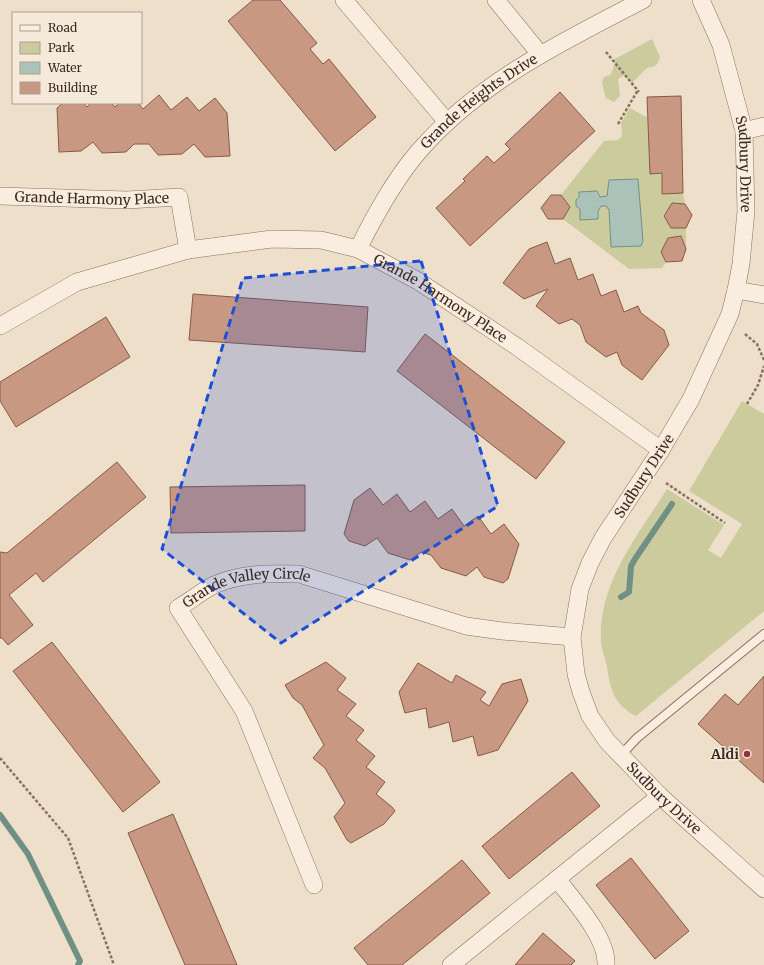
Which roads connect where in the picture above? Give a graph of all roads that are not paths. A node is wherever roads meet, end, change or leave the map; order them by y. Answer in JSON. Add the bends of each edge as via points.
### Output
{"nodes":[{"id":1,"x":344,"y":0,"type":"edge"},
{"id":2,"x":496,"y":0,"type":"edge"},
{"id":3,"x":643,"y":0,"type":"edge"},
{"id":4,"x":701,"y":0,"type":"edge"},
{"id":5,"x":540,"y":54,"type":"junction"},
{"id":6,"x":447,"y":122,"type":"junction"},
{"id":7,"x":764,"y":126,"type":"edge"},
{"id":8,"x":744,"y":131,"type":"junction"},
{"id":9,"x":0,"y":196,"type":"edge"},
{"id":10,"x":358,"y":249,"type":"junction"},
{"id":11,"x":188,"y":250,"type":"junction"},
{"id":12,"x":736,"y":290,"type":"junction"},
{"id":13,"x":764,"y":295,"type":"edge"},
{"id":14,"x":0,"y":326,"type":"edge"},
{"id":15,"x":661,"y":450,"type":"junction"},
{"id":16,"x":764,"y":634,"type":"edge"},
{"id":17,"x":572,"y":637,"type":"junction"},
{"id":18,"x":620,"y":756,"type":"junction"},
{"id":19,"x":660,"y":796,"type":"junction"},
{"id":20,"x":557,"y":879,"type":"junction"},
{"id":21,"x":314,"y":885,"type":"dead end"},
{"id":22,"x":764,"y":889,"type":"edge"},
{"id":23,"x":450,"y":965,"type":"edge"},
{"id":24,"x":606,"y":965,"type":"edge"}],
"edges":[{"from":1,"to":6,"type":"street"},
{"from":2,"to":5,"type":"street"},
{"from":3,"to":5,"type":"street","name":"Grande Heights Drive"},
{"from":4,"to":8,"type":"street","name":"Sudbury Drive","via":[[721,45]]},
{"from":5,"to":6,"type":"street","name":"Grande Heights Drive","via":[[485,90]]},
{"from":6,"to":10,"type":"street","name":"Grande Heights Drive","via":[[418,152],[395,182]]},
{"from":7,"to":8,"type":"street"},
{"from":8,"to":12,"type":"street","name":"Sudbury Drive","via":[[746,211]]},
{"from":9,"to":11,"type":"street","name":"Grande Harmony Place","via":[[127,200],[179,198]]},
{"from":10,"to":11,"type":"street","name":"Grande Harmony Place","via":[[321,240],[272,239]]},
{"from":10,"to":15,"type":"street","name":"Grande Harmony Place","via":[[418,281],[516,346]]},
{"from":11,"to":14,"type":"street","name":"Grande Harmony Place","via":[[77,282]]},
{"from":12,"to":13,"type":"street"},
{"from":12,"to":15,"type":"street","name":"Sudbury Drive","via":[[730,314],[715,350],[691,399]]},
{"from":15,"to":17,"type":"street","name":"Sudbury Drive","via":[[603,538],[590,563],[580,589]]},
{"from":16,"to":18,"type":"lane","via":[[637,738]]},
{"from":17,"to":18,"type":"street","name":"Sudbury Drive","via":[[576,674],[590,716]]},
{"from":17,"to":21,"type":"street","name":"Grande Valley Circle","via":[[466,626],[299,574],[235,577],[213,586],[178,608],[244,711]]},
{"from":18,"to":19,"type":"street","name":"Sudbury Drive"},
{"from":19,"to":20,"type":"street"},
{"from":19,"to":22,"type":"street","name":"Sudbury Drive"},
{"from":20,"to":23,"type":"street"},
{"from":20,"to":24,"type":"street","via":[[596,933],[604,948]]}]}
